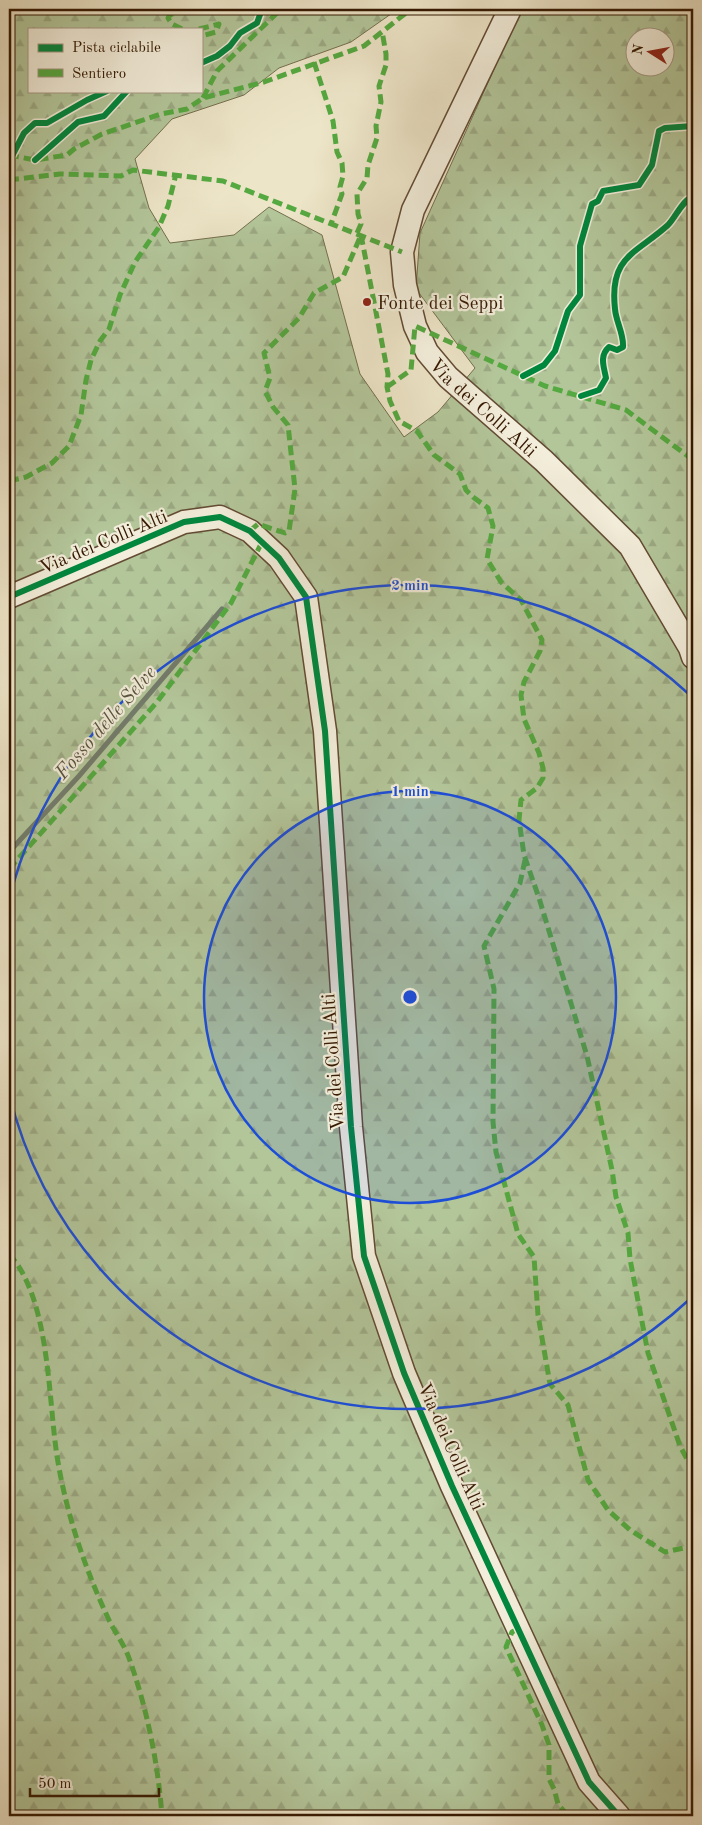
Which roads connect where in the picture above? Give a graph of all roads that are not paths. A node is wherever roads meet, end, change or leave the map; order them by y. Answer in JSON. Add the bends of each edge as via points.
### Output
{"nodes":[{"id":1,"x":510,"y":9,"type":"edge"},
{"id":2,"x":9,"y":597,"type":"edge"},
{"id":3,"x":693,"y":657,"type":"edge"},
{"id":4,"x":619,"y":1816,"type":"edge"}],
"edges":[{"from":1,"to":3,"type":"street","name":"Via dei Colli Alti","via":[[413,210],[402,252],[405,285],[415,326],[427,352],[448,377],[544,460],[630,546]]},
{"from":2,"to":4,"type":"street","name":"Via dei Colli Alti","via":[[184,522],[220,516],[250,531],[280,558],[306,597],[325,731],[350,1117],[364,1256],[404,1374],[452,1486],[589,1782]]}]}
